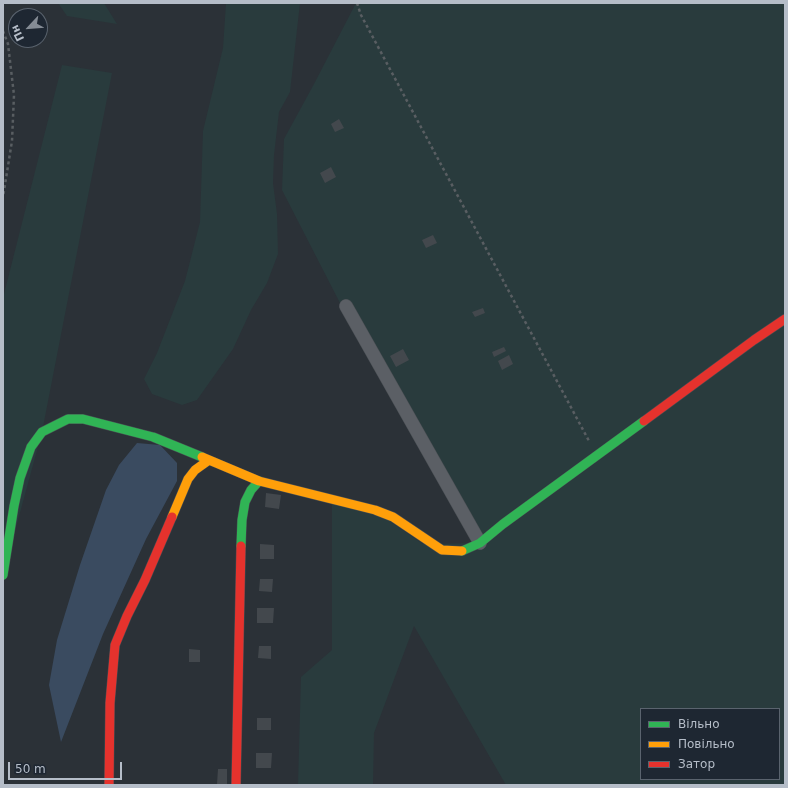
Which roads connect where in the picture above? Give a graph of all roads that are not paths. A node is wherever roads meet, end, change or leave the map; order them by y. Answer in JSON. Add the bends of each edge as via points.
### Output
{"nodes":[{"id":1,"x":346,"y":306,"type":"dead end"},
{"id":2,"x":785,"y":319,"type":"edge"},
{"id":3,"x":209,"y":460,"type":"junction"},
{"id":4,"x":259,"y":481,"type":"junction"},
{"id":5,"x":480,"y":543,"type":"junction"},
{"id":6,"x":3,"y":575,"type":"edge"},
{"id":7,"x":109,"y":785,"type":"edge"},
{"id":8,"x":236,"y":785,"type":"edge"}],
"edges":[{"from":1,"to":5,"type":"street"},
{"from":2,"to":5,"type":"street"},
{"from":3,"to":4,"type":"street"},
{"from":3,"to":6,"type":"street","via":[[153,437],[83,419],[68,419],[54,425],[42,432],[31,447],[24,466],[14,506]]},
{"from":3,"to":7,"type":"street","via":[[188,479],[116,645],[110,703]]},
{"from":4,"to":5,"type":"street","via":[[375,510],[393,517],[442,550],[460,552]]},
{"from":4,"to":8,"type":"street","via":[[250,490],[242,520]]}]}
